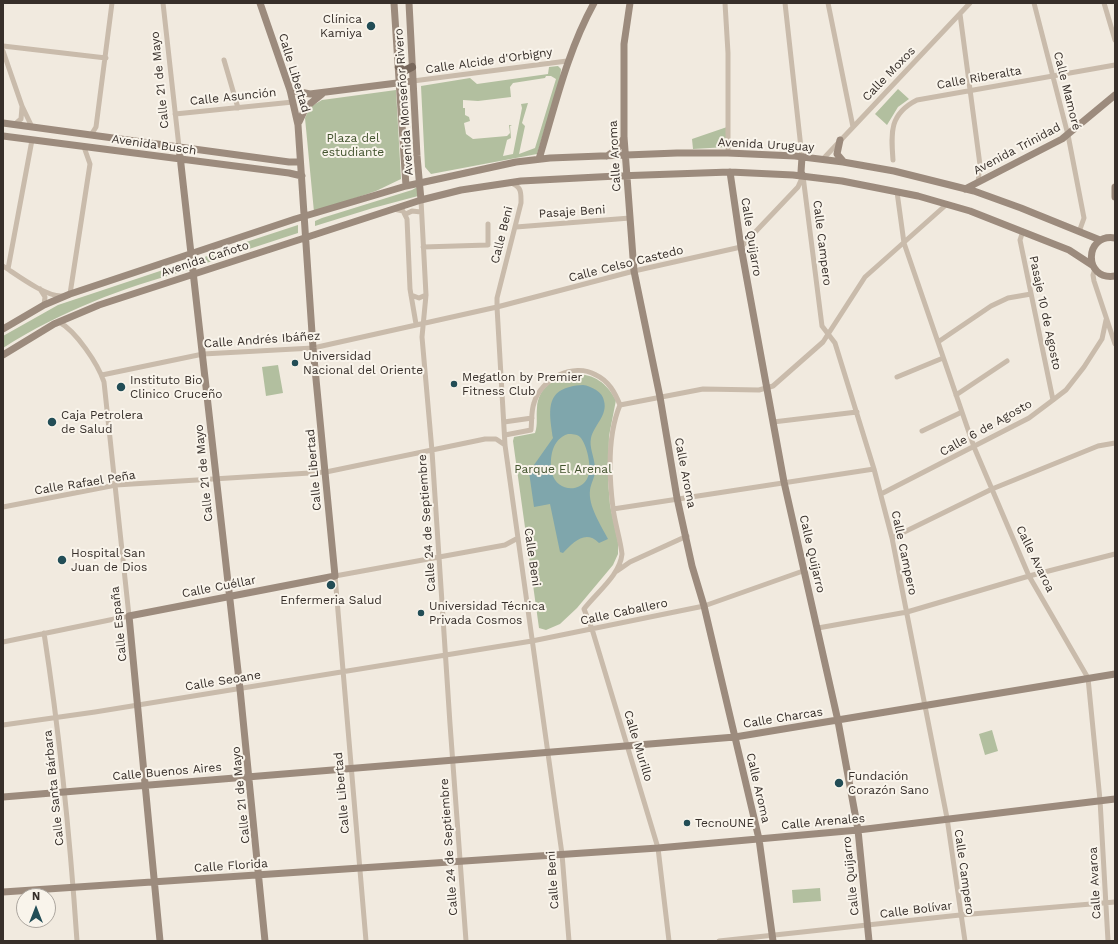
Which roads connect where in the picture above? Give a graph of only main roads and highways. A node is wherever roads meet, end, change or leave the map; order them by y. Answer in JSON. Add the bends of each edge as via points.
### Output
{"nodes":[{"id":1,"x":412,"y":66,"type":"road end"},
{"id":2,"x":399,"y":68,"type":"road end"}],
"edges":[{"from":1,"to":2,"type":"main road","via":[[404,71]]}]}
